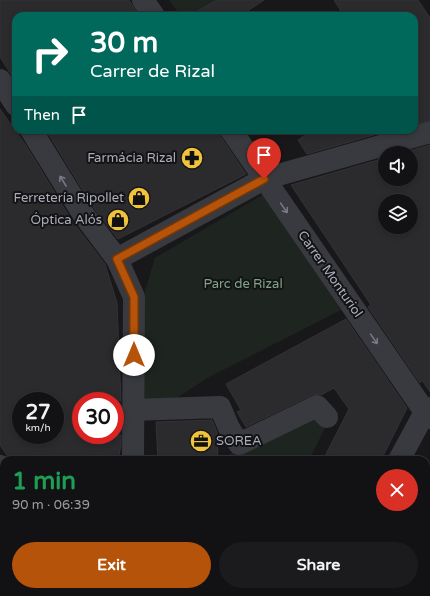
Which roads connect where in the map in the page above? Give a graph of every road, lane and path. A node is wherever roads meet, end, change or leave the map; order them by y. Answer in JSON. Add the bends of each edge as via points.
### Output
{"nodes":[{"id":1,"x":143,"y":0,"type":"edge"},
{"id":2,"x":151,"y":12,"type":"edge"},
{"id":3,"x":0,"y":80,"type":"edge"},
{"id":4,"x":12,"y":99,"type":"edge"},
{"id":5,"x":430,"y":132,"type":"edge"},
{"id":6,"x":33,"y":134,"type":"edge"},
{"id":7,"x":234,"y":134,"type":"edge"},
{"id":8,"x":264,"y":179,"type":"junction"},
{"id":9,"x":117,"y":259,"type":"junction"},
{"id":10,"x":133,"y":410,"type":"junction"},
{"id":11,"x":428,"y":413,"type":"edge"},
{"id":12,"x":327,"y":416,"type":"dead end"},
{"id":13,"x":133,"y":456,"type":"edge"},
{"id":14,"x":401,"y":456,"type":"edge"}],
"edges":[{"from":1,"to":2,"type":"street"},
{"from":3,"to":4,"type":"street"},
{"from":5,"to":8,"type":"street"},
{"from":9,"to":6,"type":"street","one_way":true,"via":[[83,214]]},
{"from":7,"to":8,"type":"street","name":"Carrer Monturiol"},
{"from":8,"to":9,"type":"street"},
{"from":8,"to":11,"type":"street","name":"Carrer Monturiol","one_way":true},
{"from":9,"to":10,"type":"street","via":[[134,297]]},
{"from":10,"to":12,"type":"street","via":[[220,407],[239,444],[317,406]]},
{"from":10,"to":13,"type":"street"},
{"from":11,"to":14,"type":"street"}]}
